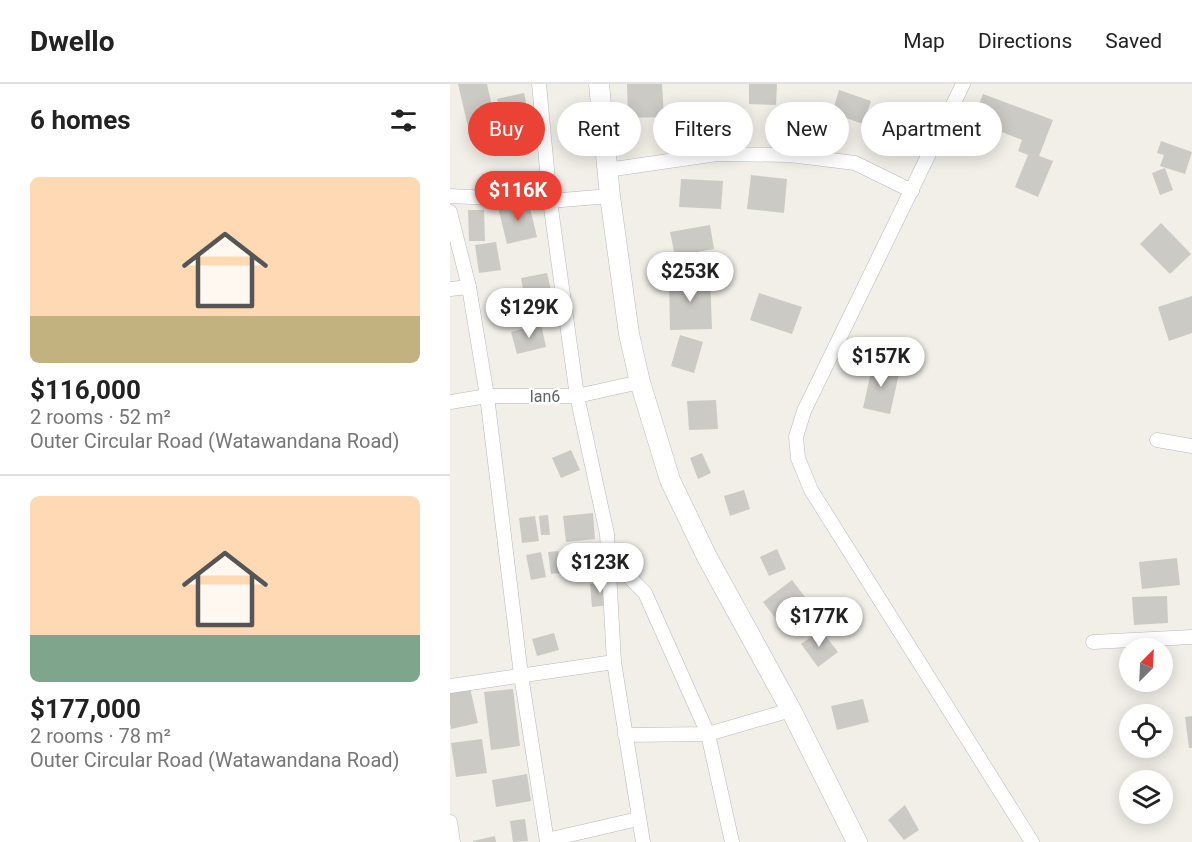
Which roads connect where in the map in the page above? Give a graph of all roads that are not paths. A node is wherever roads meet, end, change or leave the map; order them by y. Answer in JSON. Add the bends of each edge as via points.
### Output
{"nodes":[{"id":1,"x":539,"y":84,"type":"edge"},
{"id":2,"x":599,"y":84,"type":"edge"},
{"id":3,"x":963,"y":84,"type":"edge"},
{"id":4,"x":607,"y":170,"type":"junction"},
{"id":5,"x":912,"y":191,"type":"junction"},
{"id":6,"x":450,"y":196,"type":"edge"},
{"id":7,"x":610,"y":196,"type":"junction"},
{"id":8,"x":549,"y":201,"type":"junction"},
{"id":9,"x":450,"y":212,"type":"edge"},
{"id":10,"x":469,"y":287,"type":"junction"},
{"id":11,"x":450,"y":289,"type":"edge"},
{"id":12,"x":640,"y":382,"type":"junction"},
{"id":13,"x":487,"y":396,"type":"junction"},
{"id":14,"x":577,"y":396,"type":"junction"},
{"id":15,"x":450,"y":402,"type":"edge"},
{"id":16,"x":1157,"y":440,"type":"dead end"},
{"id":17,"x":1192,"y":446,"type":"edge"},
{"id":18,"x":608,"y":555,"type":"junction"},
{"id":19,"x":1192,"y":637,"type":"edge"},
{"id":20,"x":1093,"y":642,"type":"dead end"},
{"id":21,"x":615,"y":662,"type":"junction"},
{"id":22,"x":521,"y":675,"type":"junction"},
{"id":23,"x":450,"y":686,"type":"edge"},
{"id":24,"x":790,"y":710,"type":"junction"},
{"id":25,"x":708,"y":734,"type":"junction"},
{"id":26,"x":626,"y":735,"type":"junction"},
{"id":27,"x":638,"y":819,"type":"junction"},
{"id":28,"x":450,"y":822,"type":"edge"},
{"id":29,"x":547,"y":841,"type":"edge"},
{"id":30,"x":453,"y":842,"type":"edge"},
{"id":31,"x":643,"y":842,"type":"edge"},
{"id":32,"x":732,"y":842,"type":"edge"},
{"id":33,"x":857,"y":842,"type":"edge"},
{"id":34,"x":1032,"y":842,"type":"edge"}],
"edges":[{"from":1,"to":8,"type":"street"},
{"from":2,"to":4,"type":"main road"},
{"from":3,"to":5,"type":"street"},
{"from":4,"to":5,"type":"street","via":[[717,154],[790,155],[855,163]]},
{"from":4,"to":7,"type":"main road"},
{"from":5,"to":34,"type":"street","via":[[804,411],[796,437],[798,458],[811,490]]},
{"from":6,"to":8,"type":"street"},
{"from":7,"to":8,"type":"street"},
{"from":7,"to":12,"type":"main road","via":[[629,334]]},
{"from":8,"to":14,"type":"street"},
{"from":9,"to":10,"type":"street"},
{"from":10,"to":11,"type":"street"},
{"from":10,"to":13,"type":"street"},
{"from":12,"to":14,"type":"street","name":"lan6"},
{"from":12,"to":24,"type":"main road","via":[[670,480]]},
{"from":13,"to":14,"type":"street","name":"lan6"},
{"from":13,"to":15,"type":"street","name":"lan6"},
{"from":13,"to":22,"type":"street"},
{"from":14,"to":18,"type":"street","via":[[607,534]]},
{"from":16,"to":17,"type":"street"},
{"from":18,"to":21,"type":"street"},
{"from":18,"to":25,"type":"street","via":[[645,593]]},
{"from":19,"to":20,"type":"street"},
{"from":21,"to":22,"type":"street"},
{"from":21,"to":26,"type":"street"},
{"from":22,"to":23,"type":"street"},
{"from":22,"to":29,"type":"street"},
{"from":24,"to":25,"type":"street"},
{"from":24,"to":33,"type":"main road"},
{"from":25,"to":26,"type":"street"},
{"from":25,"to":32,"type":"street"},
{"from":26,"to":27,"type":"street"},
{"from":27,"to":29,"type":"street"},
{"from":27,"to":31,"type":"street"},
{"from":28,"to":30,"type":"street"}]}
